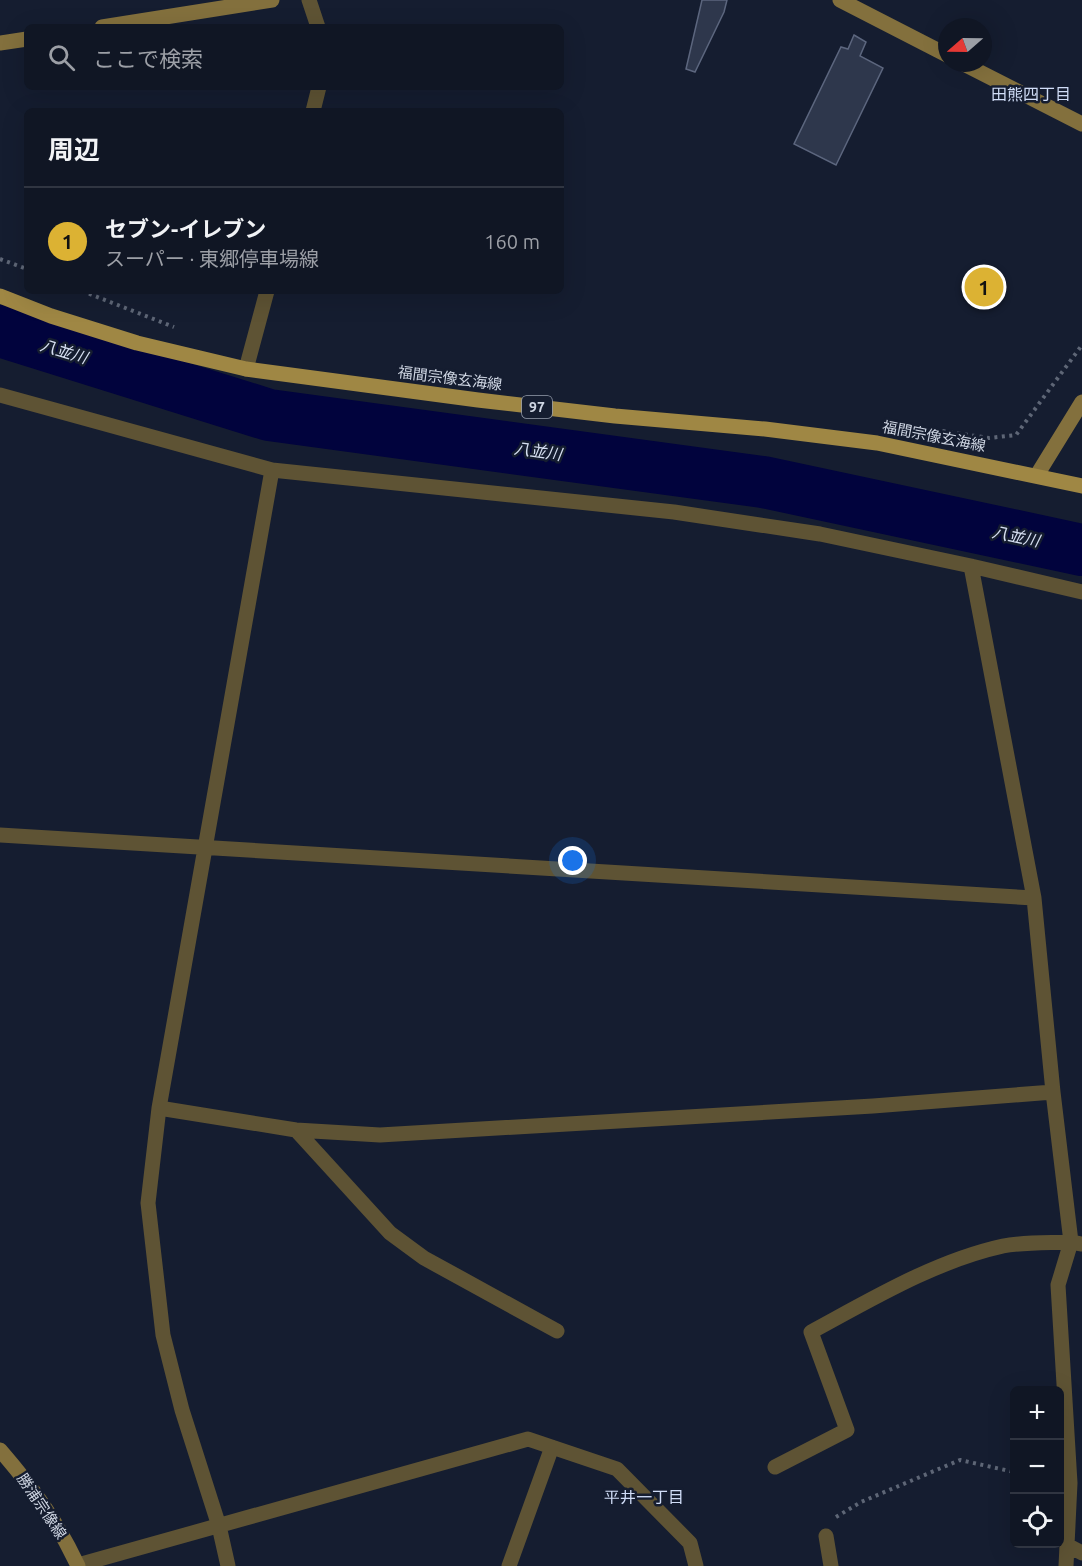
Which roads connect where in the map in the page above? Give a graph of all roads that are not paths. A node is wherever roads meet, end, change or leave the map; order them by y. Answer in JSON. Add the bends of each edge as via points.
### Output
{"nodes":[{"id":1,"x":272,"y":0,"type":"edge"},
{"id":2,"x":309,"y":0,"type":"edge"},
{"id":3,"x":840,"y":0,"type":"edge"},
{"id":4,"x":121,"y":24,"type":"edge"},
{"id":5,"x":317,"y":24,"type":"edge"},
{"id":6,"x":24,"y":39,"type":"edge"},
{"id":7,"x":0,"y":43,"type":"edge"},
{"id":8,"x":938,"y":50,"type":"edge"},
{"id":9,"x":980,"y":72,"type":"edge"},
{"id":10,"x":317,"y":90,"type":"edge"},
{"id":11,"x":314,"y":108,"type":"edge"},
{"id":12,"x":1082,"y":124,"type":"edge"},
{"id":13,"x":266,"y":294,"type":"edge"},
{"id":14,"x":0,"y":296,"type":"edge"},
{"id":15,"x":246,"y":369,"type":"junction"},
{"id":16,"x":0,"y":395,"type":"edge"},
{"id":17,"x":1082,"y":402,"type":"edge"},
{"id":18,"x":272,"y":470,"type":"junction"},
{"id":19,"x":1036,"y":476,"type":"junction"},
{"id":20,"x":1082,"y":486,"type":"edge"},
{"id":21,"x":970,"y":566,"type":"junction"},
{"id":22,"x":1082,"y":592,"type":"edge"},
{"id":23,"x":0,"y":835,"type":"edge"},
{"id":24,"x":204,"y":848,"type":"junction"},
{"id":25,"x":1034,"y":898,"type":"junction"},
{"id":26,"x":1053,"y":1092,"type":"junction"},
{"id":27,"x":159,"y":1108,"type":"junction"},
{"id":28,"x":296,"y":1131,"type":"junction"},
{"id":29,"x":1077,"y":1243,"type":"edge"},
{"id":30,"x":557,"y":1331,"type":"dead end"},
{"id":31,"x":552,"y":1447,"type":"junction"},
{"id":32,"x":0,"y":1450,"type":"edge"},
{"id":33,"x":775,"y":1467,"type":"dead end"},
{"id":34,"x":219,"y":1526,"type":"junction"},
{"id":35,"x":826,"y":1536,"type":"road end"},
{"id":36,"x":1066,"y":1545,"type":"junction"},
{"id":37,"x":1082,"y":1553,"type":"edge"},
{"id":38,"x":78,"y":1566,"type":"edge"},
{"id":39,"x":228,"y":1566,"type":"edge"},
{"id":40,"x":509,"y":1566,"type":"edge"},
{"id":41,"x":696,"y":1566,"type":"edge"},
{"id":42,"x":831,"y":1566,"type":"edge"},
{"id":43,"x":1066,"y":1566,"type":"edge"}],
"edges":[{"from":1,"to":4,"type":"main road"},
{"from":2,"to":5,"type":"street"},
{"from":3,"to":8,"type":"main road"},
{"from":6,"to":7,"type":"main road"},
{"from":9,"to":12,"type":"main road"},
{"from":10,"to":11,"type":"street"},
{"from":13,"to":15,"type":"street"},
{"from":14,"to":15,"type":"main road","name":"福間宗像玄海線","number":"97","via":[[137,343]]},
{"from":15,"to":19,"type":"main road","name":"福間宗像玄海線","number":"97","via":[[592,414],[877,443]]},
{"from":16,"to":18,"type":"street"},
{"from":17,"to":19,"type":"main road"},
{"from":18,"to":21,"type":"street","via":[[674,512],[820,534]]},
{"from":18,"to":24,"type":"street"},
{"from":19,"to":20,"type":"main road","name":"福間宗像玄海線","number":"97"},
{"from":21,"to":22,"type":"street"},
{"from":21,"to":25,"type":"street"},
{"from":23,"to":24,"type":"street"},
{"from":24,"to":25,"type":"street"},
{"from":24,"to":27,"type":"street"},
{"from":25,"to":26,"type":"street"},
{"from":26,"to":28,"type":"street","via":[[380,1135]]},
{"from":26,"to":29,"type":"street"},
{"from":27,"to":28,"type":"street"},
{"from":27,"to":34,"type":"street","via":[[148,1203],[163,1335]]},
{"from":28,"to":30,"type":"street","via":[[390,1233],[424,1258]]},
{"from":29,"to":33,"type":"street","via":[[1006,1246],[960,1257],[811,1332],[847,1430]]},
{"from":29,"to":36,"type":"street","via":[[1058,1286],[1070,1483]]},
{"from":31,"to":34,"type":"street","via":[[528,1439]]},
{"from":31,"to":40,"type":"street"},
{"from":31,"to":41,"type":"street","via":[[617,1469],[690,1543]]},
{"from":32,"to":38,"type":"main road","name":"勝浦宗像線","via":[[57,1524]]},
{"from":34,"to":38,"type":"street"},
{"from":34,"to":39,"type":"street"},
{"from":35,"to":42,"type":"street"},
{"from":36,"to":37,"type":"street"},
{"from":36,"to":43,"type":"street"}]}
